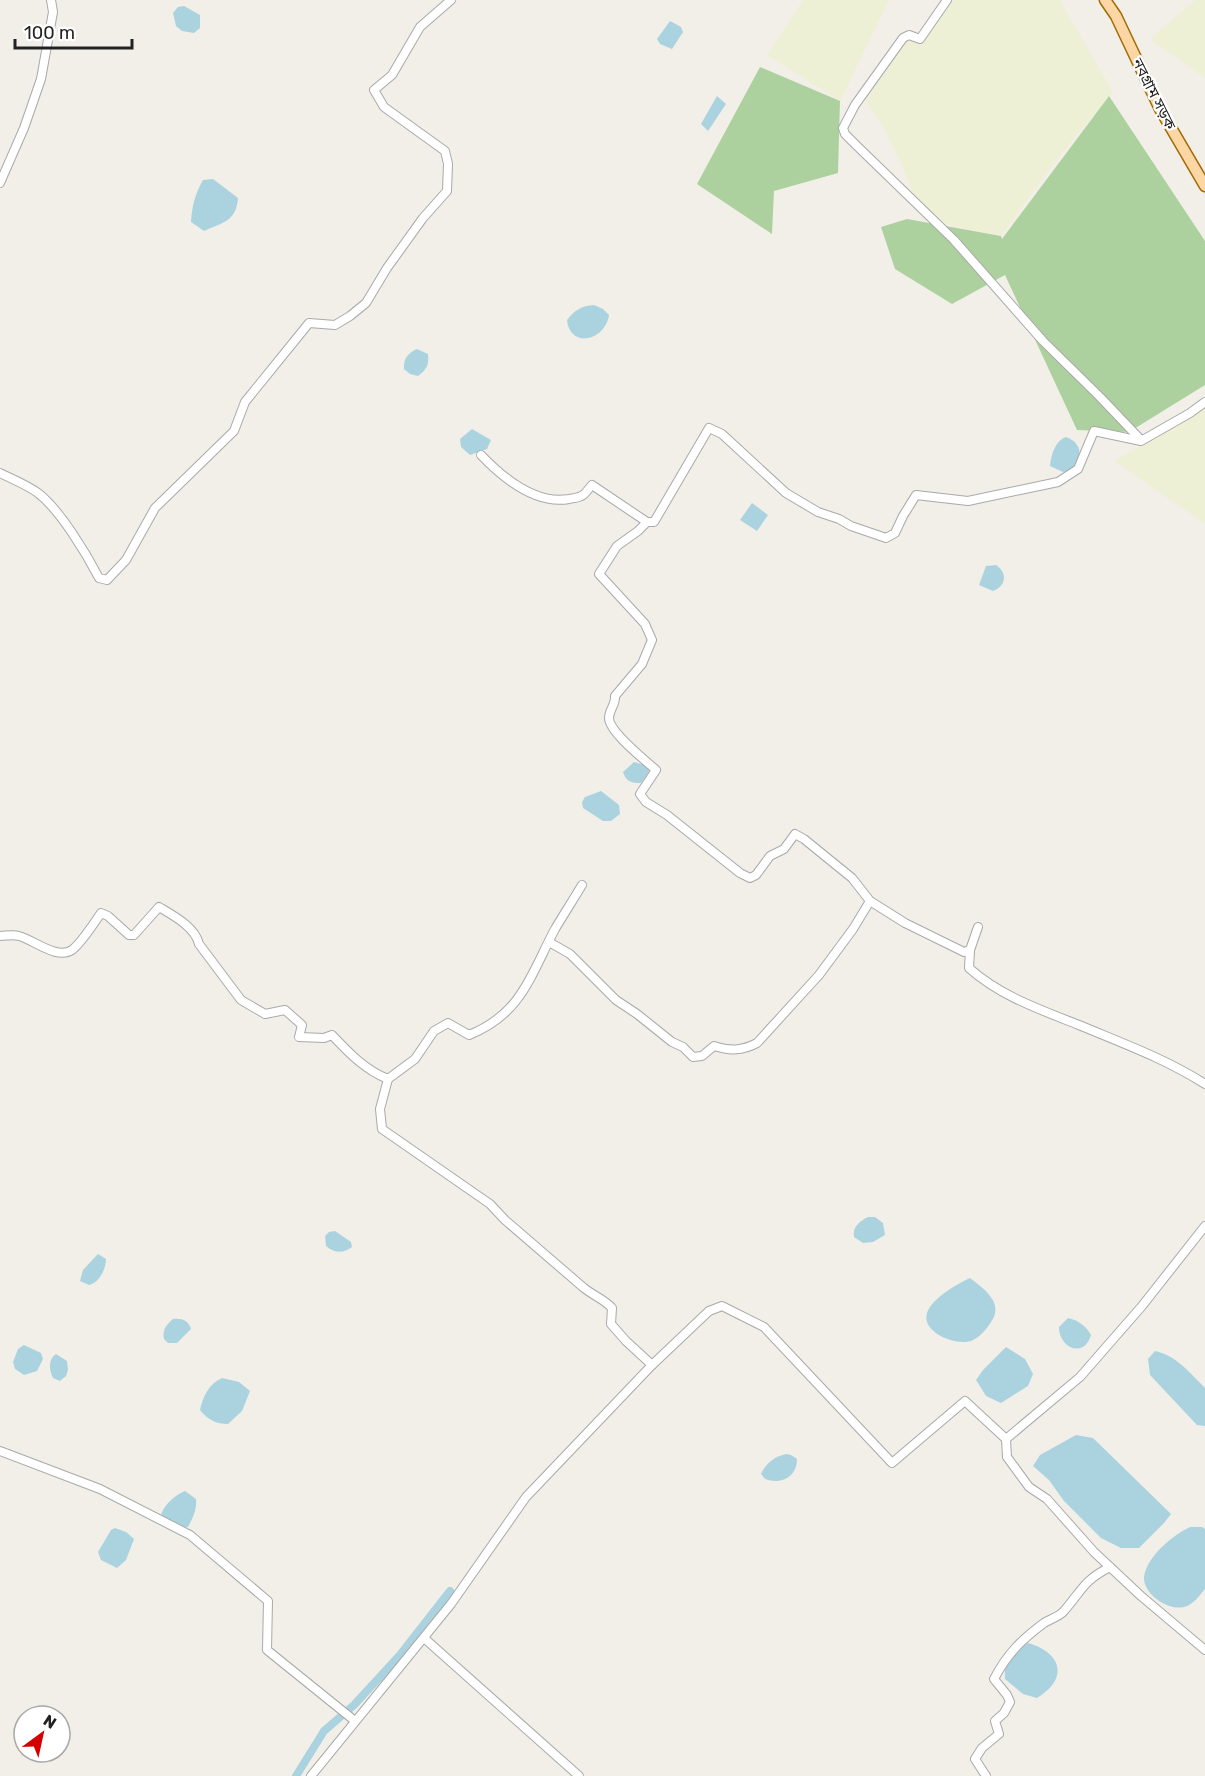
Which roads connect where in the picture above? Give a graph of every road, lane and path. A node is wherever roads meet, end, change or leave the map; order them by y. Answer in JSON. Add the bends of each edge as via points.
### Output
{"nodes":[{"id":1,"x":51,"y":0,"type":"edge"},
{"id":2,"x":451,"y":0,"type":"edge"},
{"id":3,"x":947,"y":0,"type":"edge"},
{"id":4,"x":1105,"y":0,"type":"edge"},
{"id":5,"x":0,"y":183,"type":"edge"},
{"id":6,"x":1205,"y":186,"type":"edge"},
{"id":7,"x":1205,"y":402,"type":"edge"},
{"id":8,"x":1141,"y":441,"type":"junction"},
{"id":9,"x":481,"y":455,"type":"dead end"},
{"id":10,"x":0,"y":473,"type":"edge"},
{"id":11,"x":647,"y":522,"type":"junction"},
{"id":12,"x":582,"y":885,"type":"dead end"},
{"id":13,"x":870,"y":902,"type":"junction"},
{"id":14,"x":978,"y":927,"type":"dead end"},
{"id":15,"x":0,"y":936,"type":"edge"},
{"id":16,"x":549,"y":942,"type":"junction"},
{"id":17,"x":970,"y":950,"type":"junction"},
{"id":18,"x":388,"y":1079,"type":"junction"},
{"id":19,"x":1205,"y":1084,"type":"edge"},
{"id":20,"x":1205,"y":1226,"type":"edge"},
{"id":21,"x":652,"y":1365,"type":"junction"},
{"id":22,"x":1006,"y":1439,"type":"junction"},
{"id":23,"x":0,"y":1451,"type":"edge"},
{"id":24,"x":1110,"y":1567,"type":"junction"},
{"id":25,"x":424,"y":1638,"type":"junction"},
{"id":26,"x":1205,"y":1650,"type":"edge"},
{"id":27,"x":353,"y":1718,"type":"junction"},
{"id":28,"x":310,"y":1776,"type":"edge"},
{"id":29,"x":579,"y":1776,"type":"edge"},
{"id":30,"x":986,"y":1776,"type":"edge"}],
"edges":[{"from":1,"to":5,"type":"street","via":[[53,12],[41,79]]},
{"from":2,"to":10,"type":"street","via":[[420,27],[392,75],[374,90],[384,107],[445,151],[447,191],[423,218],[366,303],[335,325],[309,323],[245,402],[234,431],[155,508],[126,560],[106,580],[99,578],[51,505]]},
{"from":3,"to":8,"type":"street","via":[[920,39],[909,35],[903,38],[843,128],[954,240],[1043,341]]},
{"from":4,"to":6,"type":"main road","name":"নবগ্রাম সড়ক","via":[[1160,110]]},
{"from":7,"to":8,"type":"street"},
{"from":8,"to":11,"type":"street","via":[[1094,431],[1078,469],[1058,482],[968,501],[916,495],[895,533],[886,538],[818,512],[786,493],[722,434],[709,428],[654,522]]},
{"from":9,"to":11,"type":"street","via":[[527,492],[565,500],[582,496],[592,485]]},
{"from":11,"to":13,"type":"street","via":[[617,546],[599,574],[645,624],[652,640],[642,664],[615,696],[609,717],[611,728],[656,770],[640,794],[750,878],[770,856],[784,849],[795,834],[852,878]]},
{"from":12,"to":16,"type":"street"},
{"from":13,"to":16,"type":"street","via":[[819,975],[757,1043],[746,1049],[714,1046],[702,1056],[693,1057],[672,1042],[616,1000],[570,954]]},
{"from":13,"to":17,"type":"street","via":[[964,952]]},
{"from":14,"to":17,"type":"street"},
{"from":15,"to":18,"type":"street","via":[[16,934],[64,954],[78,944],[101,913],[134,935],[159,907],[197,936],[241,1000],[265,1014],[285,1010],[302,1025],[299,1037],[332,1035],[359,1062]]},
{"from":16,"to":18,"type":"street","via":[[527,987],[491,1024],[469,1035],[448,1023],[434,1031],[416,1059]]},
{"from":17,"to":19,"type":"street","via":[[969,968],[983,981],[1032,1007],[1176,1066]]},
{"from":18,"to":21,"type":"street","via":[[380,1109],[382,1130],[490,1204],[584,1288],[606,1300],[612,1308],[611,1324]]},
{"from":20,"to":22,"type":"street","via":[[1080,1377]]},
{"from":21,"to":22,"type":"street","via":[[709,1311],[722,1306],[764,1327],[892,1463],[965,1401]]},
{"from":21,"to":25,"type":"street","via":[[526,1497]]},
{"from":22,"to":24,"type":"street","via":[[1007,1457],[1029,1487],[1047,1499]]},
{"from":23,"to":27,"type":"street","via":[[100,1489],[190,1535],[268,1601],[267,1650]]},
{"from":24,"to":26,"type":"street"},
{"from":24,"to":30,"type":"street","via":[[1088,1580],[1064,1612],[1013,1648],[994,1679],[1010,1702],[995,1721],[999,1734],[975,1760]]},
{"from":25,"to":27,"type":"street"},
{"from":25,"to":29,"type":"street"},
{"from":27,"to":28,"type":"street"}]}
